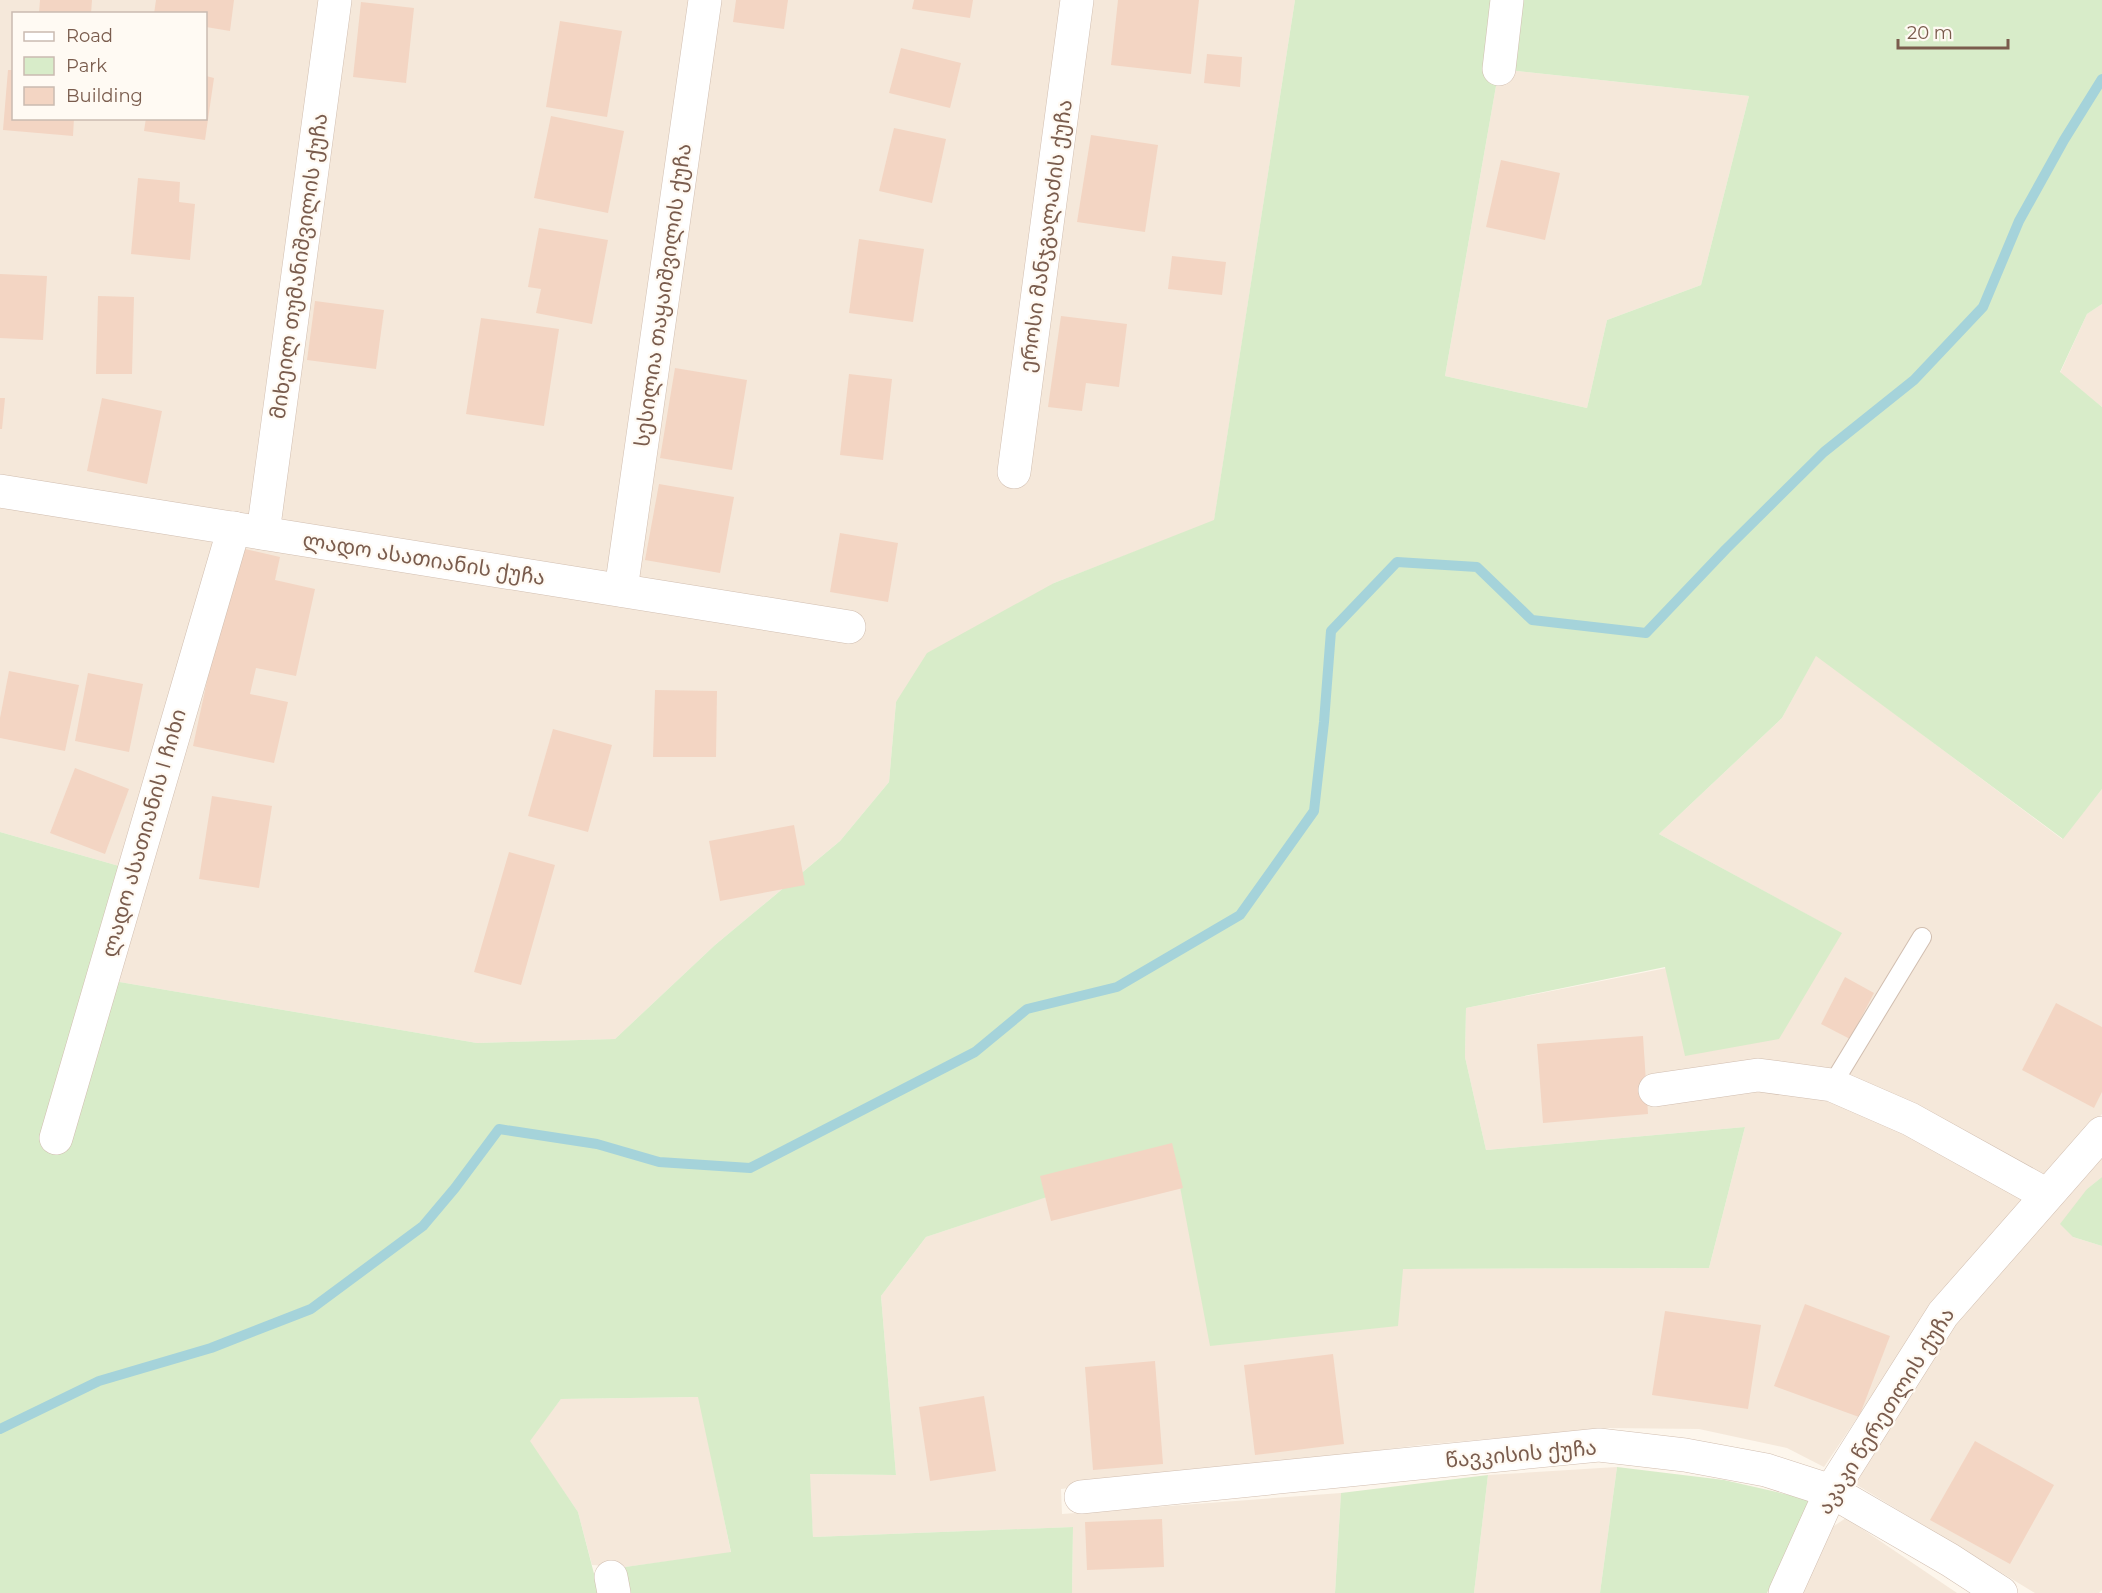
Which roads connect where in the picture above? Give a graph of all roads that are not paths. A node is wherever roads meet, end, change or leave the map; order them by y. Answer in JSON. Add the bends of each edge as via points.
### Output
{"nodes":[{"id":1,"x":334,"y":0,"type":"edge"},
{"id":2,"x":705,"y":0,"type":"edge"},
{"id":3,"x":1077,"y":0,"type":"edge"},
{"id":4,"x":1507,"y":0,"type":"edge"},
{"id":5,"x":1499,"y":69,"type":"dead end"},
{"id":6,"x":1014,"y":472,"type":"dead end"},
{"id":7,"x":0,"y":491,"type":"edge"},
{"id":8,"x":249,"y":531,"type":"junction"},
{"id":9,"x":621,"y":590,"type":"junction"},
{"id":10,"x":849,"y":627,"type":"dead end"},
{"id":11,"x":1922,"y":937,"type":"dead end"},
{"id":12,"x":1832,"y":1085,"type":"junction"},
{"id":13,"x":1655,"y":1090,"type":"dead end"},
{"id":14,"x":2102,"y":1133,"type":"edge"},
{"id":15,"x":56,"y":1138,"type":"dead end"},
{"id":16,"x":2047,"y":1195,"type":"junction"},
{"id":17,"x":1831,"y":1491,"type":"junction"},
{"id":18,"x":1082,"y":1497,"type":"dead end"},
{"id":19,"x":1785,"y":1593,"type":"edge"},
{"id":20,"x":2001,"y":1593,"type":"edge"}],
"edges":[{"from":1,"to":8,"type":"street","name":"მიხეილ თუმანიშვილის ქუჩა"},
{"from":2,"to":9,"type":"street","name":"სესილია თაყაიშვილის ქუჩა"},
{"from":3,"to":6,"type":"street","name":"ეროსი მანჯგალაძის ქუჩა"},
{"from":4,"to":5,"type":"street"},
{"from":7,"to":8,"type":"street","name":"ლადო ასათიანის ქუჩა"},
{"from":8,"to":9,"type":"street","name":"ლადო ასათიანის ქუჩა"},
{"from":8,"to":15,"type":"street","name":"ლადო ასათიანის I ჩიხი"},
{"from":9,"to":10,"type":"street","name":"ლადო ასათიანის ქუჩა"},
{"from":11,"to":12,"type":"lane"},
{"from":12,"to":13,"type":"street","via":[[1758,1075]]},
{"from":12,"to":16,"type":"street","via":[[1910,1119]]},
{"from":14,"to":16,"type":"street","name":"აკაკი წერეთლის ქუჩა"},
{"from":16,"to":17,"type":"street","name":"აკაკი წერეთლის ქუჩა","via":[[1943,1314]]},
{"from":17,"to":18,"type":"street","name":"წავკისის ქუჩა","via":[[1766,1470],[1599,1445]]},
{"from":17,"to":19,"type":"street","name":"აკაკი წერეთლის ქუჩა"},
{"from":17,"to":20,"type":"street","name":"წავკისის ქუჩა"}]}
